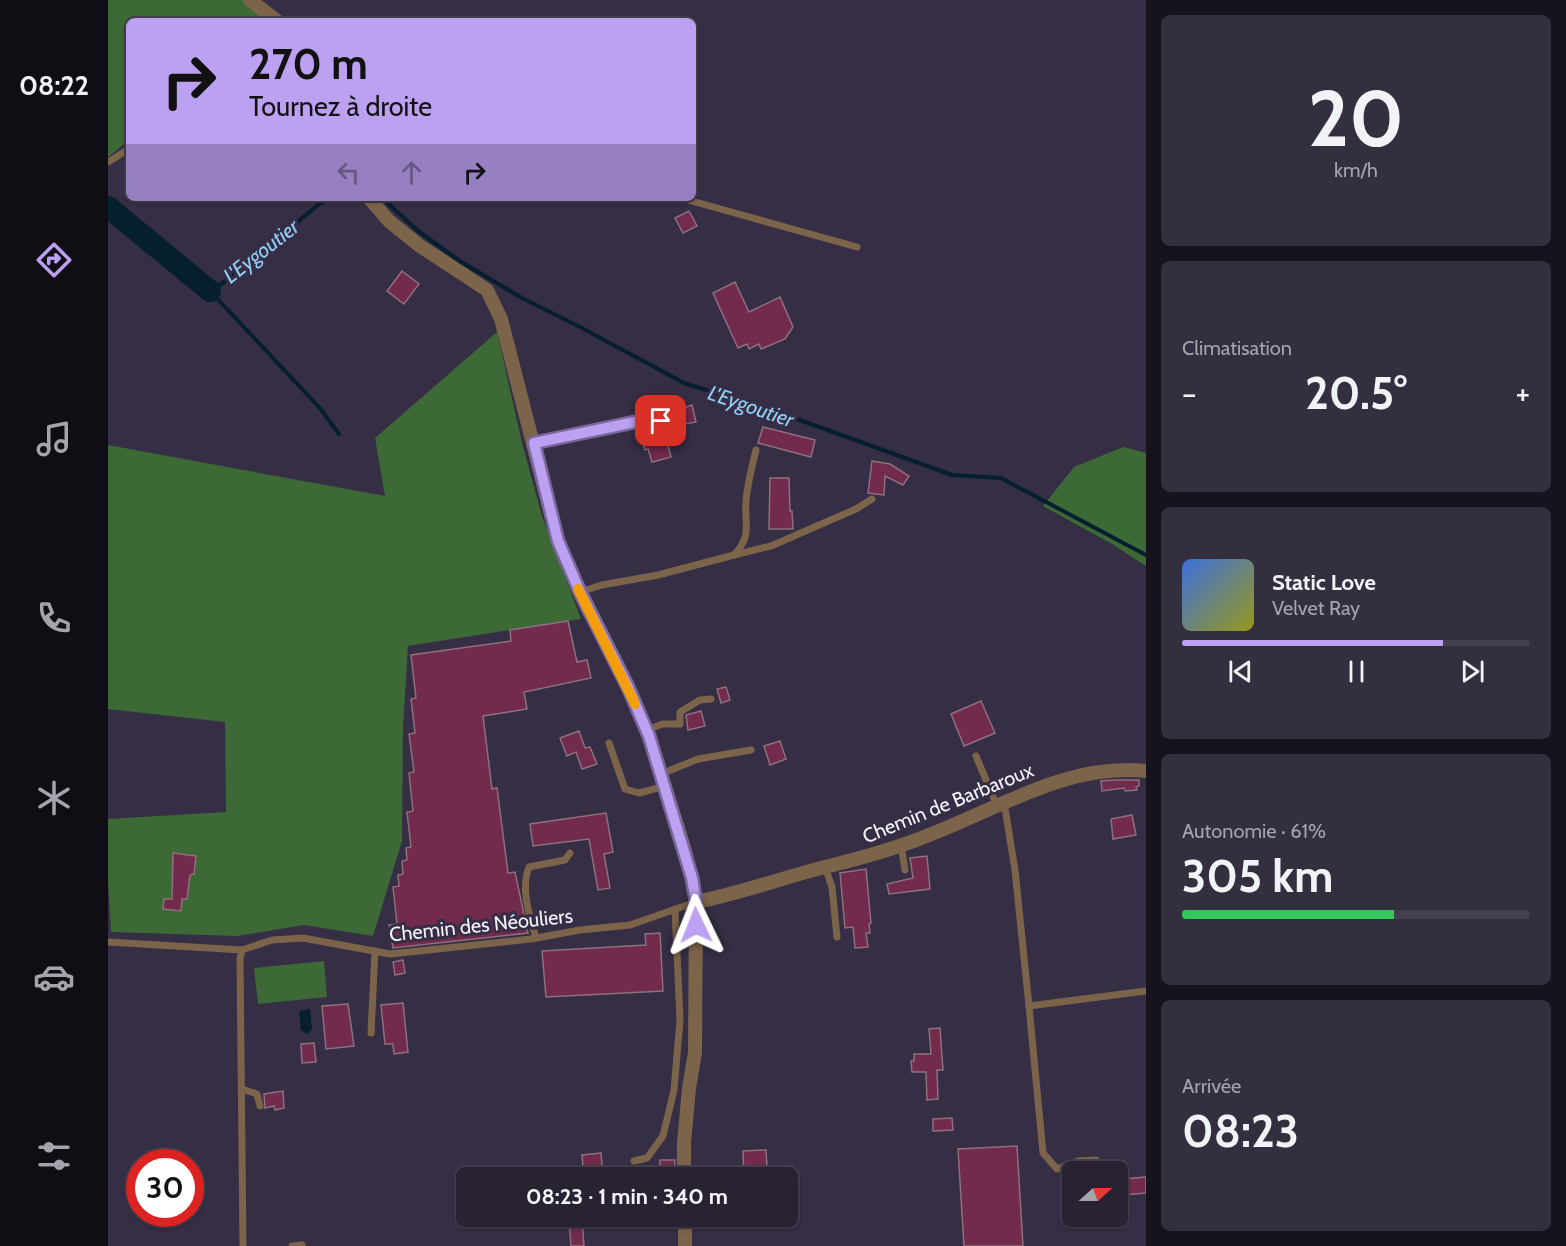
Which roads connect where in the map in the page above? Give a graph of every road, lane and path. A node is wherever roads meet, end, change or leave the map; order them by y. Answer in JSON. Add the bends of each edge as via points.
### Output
{"nodes":[{"id":1,"x":250,"y":0,"type":"edge"},
{"id":2,"x":273,"y":18,"type":"edge"},
{"id":3,"x":126,"y":151,"type":"edge"},
{"id":4,"x":108,"y":162,"type":"edge"},
{"id":5,"x":372,"y":201,"type":"edge"},
{"id":6,"x":692,"y":201,"type":"edge"},
{"id":7,"x":856,"y":247,"type":"dead end"},
{"id":8,"x":661,"y":421,"type":"dead end"},
{"id":9,"x":534,"y":443,"type":"junction"},
{"id":10,"x":756,"y":450,"type":"dead end"},
{"id":11,"x":872,"y":499,"type":"dead end"},
{"id":12,"x":734,"y":555,"type":"junction"},
{"id":13,"x":580,"y":592,"type":"junction"},
{"id":14,"x":711,"y":699,"type":"dead end"},
{"id":15,"x":646,"y":730,"type":"junction"},
{"id":16,"x":609,"y":743,"type":"dead end"},
{"id":17,"x":751,"y":750,"type":"dead end"},
{"id":18,"x":976,"y":756,"type":"dead end"},
{"id":19,"x":1146,"y":771,"type":"edge"},
{"id":20,"x":663,"y":780,"type":"junction"},
{"id":21,"x":1000,"y":804,"type":"junction"},
{"id":22,"x":901,"y":845,"type":"junction"},
{"id":23,"x":570,"y":853,"type":"dead end"},
{"id":24,"x":825,"y":867,"type":"junction"},
{"id":25,"x":905,"y":870,"type":"dead end"},
{"id":26,"x":696,"y":902,"type":"junction"},
{"id":27,"x":675,"y":909,"type":"junction"},
{"id":28,"x":837,"y":937,"type":"dead end"},
{"id":29,"x":536,"y":938,"type":"junction"},
{"id":30,"x":108,"y":942,"type":"edge"},
{"id":31,"x":242,"y":950,"type":"junction"},
{"id":32,"x":375,"y":951,"type":"junction"},
{"id":33,"x":1146,"y":991,"type":"edge"},
{"id":34,"x":1029,"y":1006,"type":"junction"},
{"id":35,"x":371,"y":1033,"type":"dead end"},
{"id":36,"x":242,"y":1089,"type":"junction"},
{"id":37,"x":260,"y":1106,"type":"dead end"},
{"id":38,"x":1096,"y":1160,"type":"dead end"},
{"id":39,"x":634,"y":1161,"type":"dead end"},
{"id":40,"x":684,"y":1167,"type":"edge"},
{"id":41,"x":685,"y":1227,"type":"edge"},
{"id":42,"x":302,"y":1245,"type":"edge"},
{"id":43,"x":243,"y":1246,"type":"edge"},
{"id":44,"x":292,"y":1246,"type":"edge"},
{"id":45,"x":685,"y":1246,"type":"edge"}],
"edges":[{"from":1,"to":2,"type":"street"},
{"from":3,"to":4,"type":"lane"},
{"from":5,"to":9,"type":"street","via":[[420,246],[487,290],[501,319]]},
{"from":6,"to":7,"type":"lane"},
{"from":8,"to":9,"type":"lane","via":[[635,422]]},
{"from":9,"to":13,"type":"street","via":[[558,541]]},
{"from":10,"to":12,"type":"lane","via":[[745,502],[748,524],[743,545]]},
{"from":11,"to":12,"type":"lane","via":[[771,546]]},
{"from":12,"to":13,"type":"lane"},
{"from":13,"to":15,"type":"street"},
{"from":14,"to":15,"type":"lane","via":[[700,700],[680,712],[680,724]]},
{"from":15,"to":20,"type":"street"},
{"from":16,"to":20,"type":"lane","via":[[625,789],[639,793]]},
{"from":17,"to":20,"type":"lane","via":[[698,759]]},
{"from":18,"to":21,"type":"lane"},
{"from":19,"to":21,"type":"street","name":"Chemin de Barbaroux","via":[[1100,772],[1047,784]]},
{"from":20,"to":26,"type":"street"},
{"from":21,"to":22,"type":"street","name":"Chemin de Barbaroux"},
{"from":21,"to":34,"type":"lane","via":[[1015,870]]},
{"from":22,"to":24,"type":"street","name":"Chemin de Barbaroux"},
{"from":22,"to":25,"type":"lane"},
{"from":23,"to":29,"type":"lane","via":[[565,860],[529,867],[526,895]]},
{"from":24,"to":26,"type":"street","name":"Chemin de Barbaroux"},
{"from":24,"to":28,"type":"lane","via":[[832,887]]},
{"from":26,"to":27,"type":"lane","name":"Chemin des Néouliers"},
{"from":26,"to":40,"type":"street","via":[[696,1053],[689,1088]]},
{"from":27,"to":29,"type":"lane","name":"Chemin des Néouliers","via":[[630,925]]},
{"from":27,"to":39,"type":"lane","via":[[680,1020],[674,1090],[663,1136],[647,1158]]},
{"from":29,"to":32,"type":"lane","name":"Chemin des Néouliers","via":[[390,954]]},
{"from":30,"to":31,"type":"lane"},
{"from":31,"to":32,"type":"lane","name":"Chemin des Néouliers","via":[[272,940],[303,938]]},
{"from":31,"to":36,"type":"lane"},
{"from":32,"to":35,"type":"lane"},
{"from":33,"to":34,"type":"lane"},
{"from":34,"to":38,"type":"lane","via":[[1042,1153],[1057,1169],[1077,1161]]},
{"from":36,"to":37,"type":"lane","via":[[257,1094]]},
{"from":36,"to":43,"type":"lane"},
{"from":41,"to":45,"type":"street"},
{"from":42,"to":44,"type":"lane"}]}
